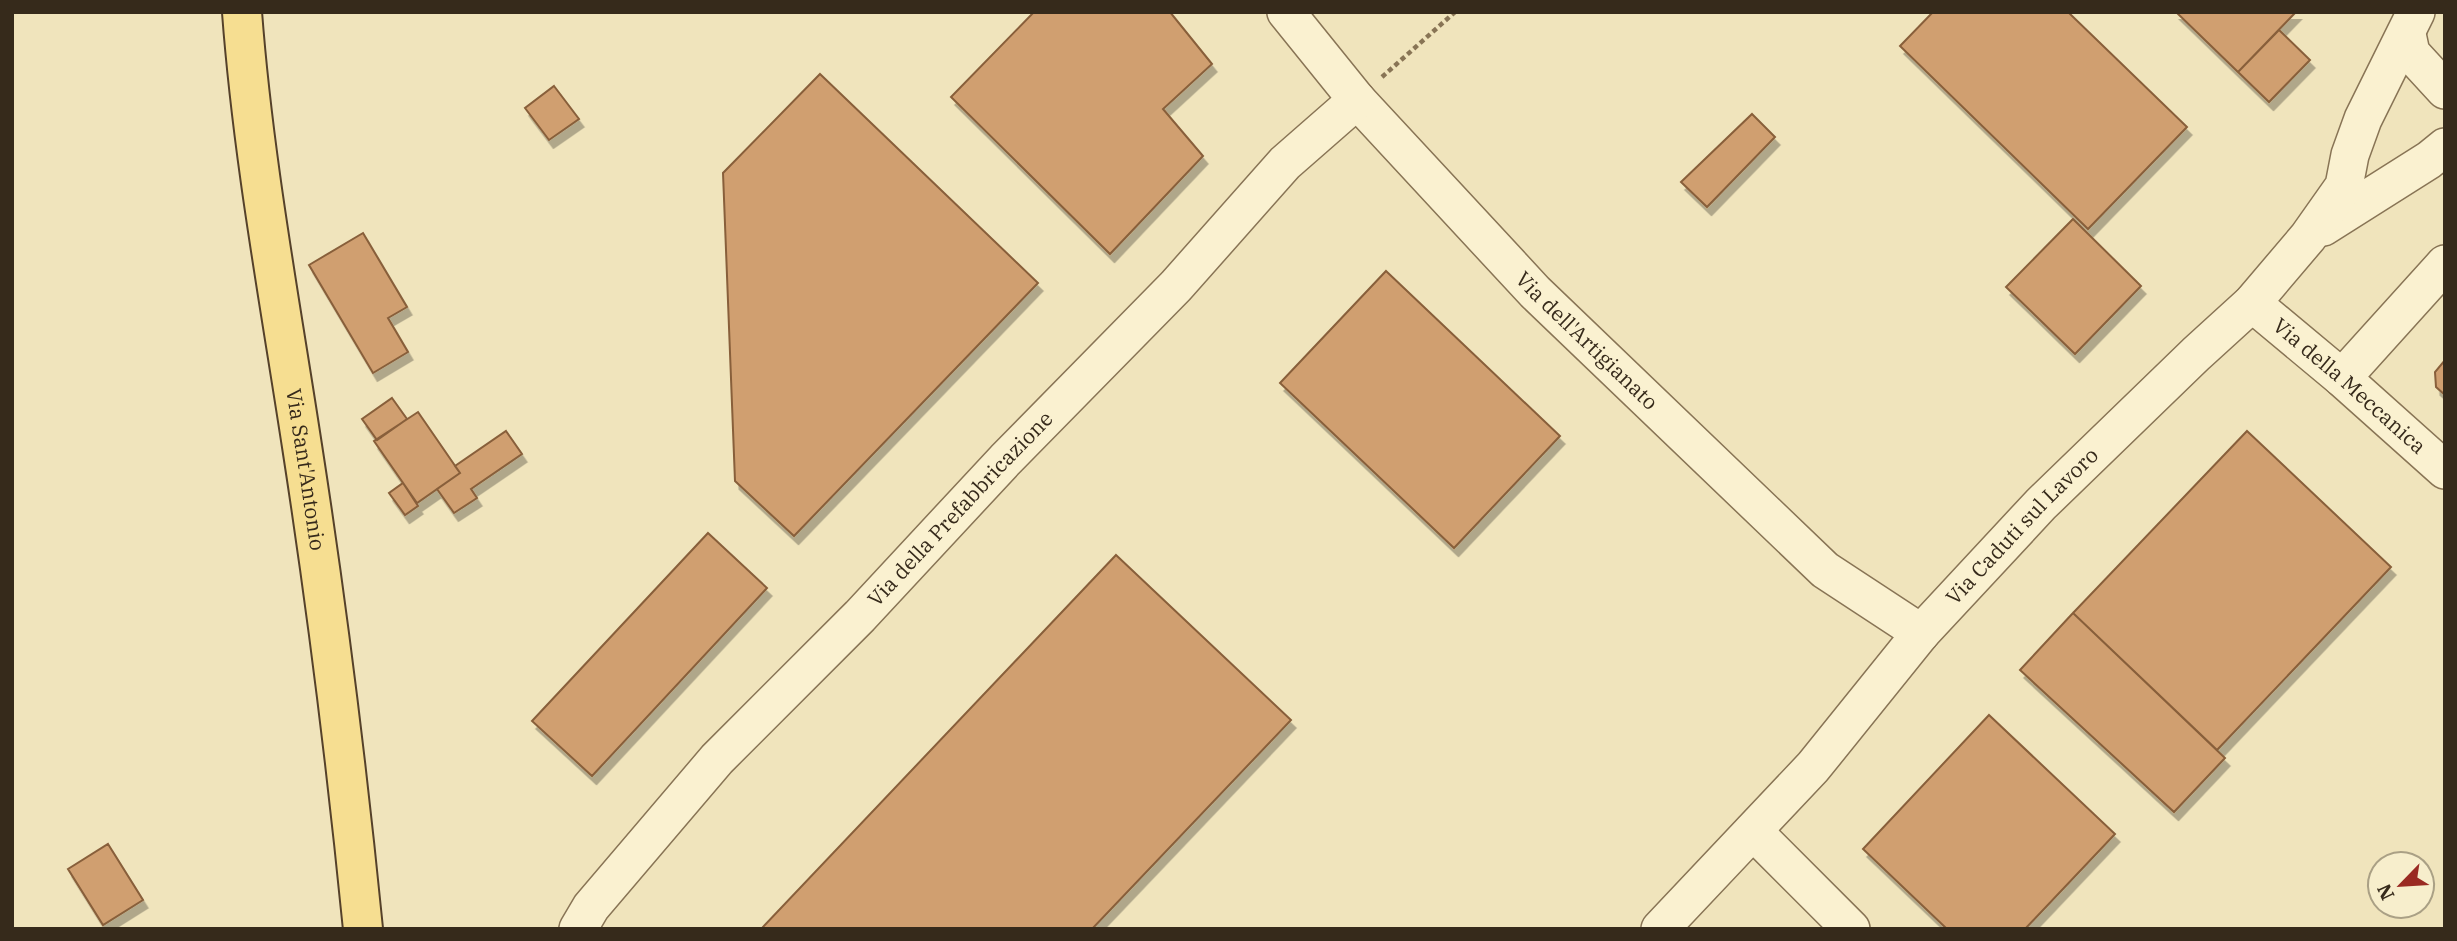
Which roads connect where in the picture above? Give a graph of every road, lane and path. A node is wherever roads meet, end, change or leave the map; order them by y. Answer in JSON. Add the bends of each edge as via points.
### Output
{"nodes":[{"id":1,"x":242,"y":12,"type":"edge"},
{"id":2,"x":1286,"y":12,"type":"edge"},
{"id":3,"x":1455,"y":12,"type":"edge"},
{"id":4,"x":2412,"y":20,"type":"edge"},
{"id":5,"x":2445,"y":90,"type":"edge"},
{"id":6,"x":1357,"y":100,"type":"junction"},
{"id":7,"x":2445,"y":147,"type":"edge"},
{"id":8,"x":2308,"y":237,"type":"junction"},
{"id":9,"x":2445,"y":264,"type":"edge"},
{"id":10,"x":2252,"y":303,"type":"junction"},
{"id":11,"x":2342,"y":378,"type":"junction"},
{"id":12,"x":2445,"y":470,"type":"edge"},
{"id":13,"x":1921,"y":633,"type":"junction"},
{"id":14,"x":1753,"y":831,"type":"junction"},
{"id":15,"x":363,"y":929,"type":"edge"},
{"id":16,"x":578,"y":929,"type":"edge"},
{"id":17,"x":1660,"y":929,"type":"edge"},
{"id":18,"x":1851,"y":929,"type":"edge"}],
"edges":[{"from":1,"to":15,"type":"main road","name":"Via Sant'Antonio","via":[[248,99],[303,449]]},
{"from":2,"to":6,"type":"street","name":"Via dell'Artigianato"},
{"from":3,"to":6,"type":"path"},
{"from":4,"to":5,"type":"street","via":[[2411,53]]},
{"from":4,"to":8,"type":"street","name":"Via Caduti sul Lavoro","via":[[2362,119],[2344,186]]},
{"from":6,"to":13,"type":"street","name":"Via dell'Artigianato","via":[[1535,292],[1825,570]]},
{"from":6,"to":16,"type":"street","name":"Via della Prefabbricazione","via":[[1285,163],[1176,286],[718,759]]},
{"from":7,"to":8,"type":"street","name":"Via Caduti sul Lavoro"},
{"from":8,"to":10,"type":"street","name":"Via Caduti sul Lavoro"},
{"from":9,"to":11,"type":"street"},
{"from":10,"to":11,"type":"street","name":"Via della Meccanica"},
{"from":10,"to":13,"type":"street","name":"Via Caduti sul Lavoro","via":[[2041,504]]},
{"from":11,"to":12,"type":"street","name":"Via della Meccanica"},
{"from":13,"to":14,"type":"street","name":"Via Caduti sul Lavoro","via":[[1813,767]]},
{"from":14,"to":17,"type":"street","name":"Via Caduti sul Lavoro"},
{"from":14,"to":18,"type":"street"}]}
